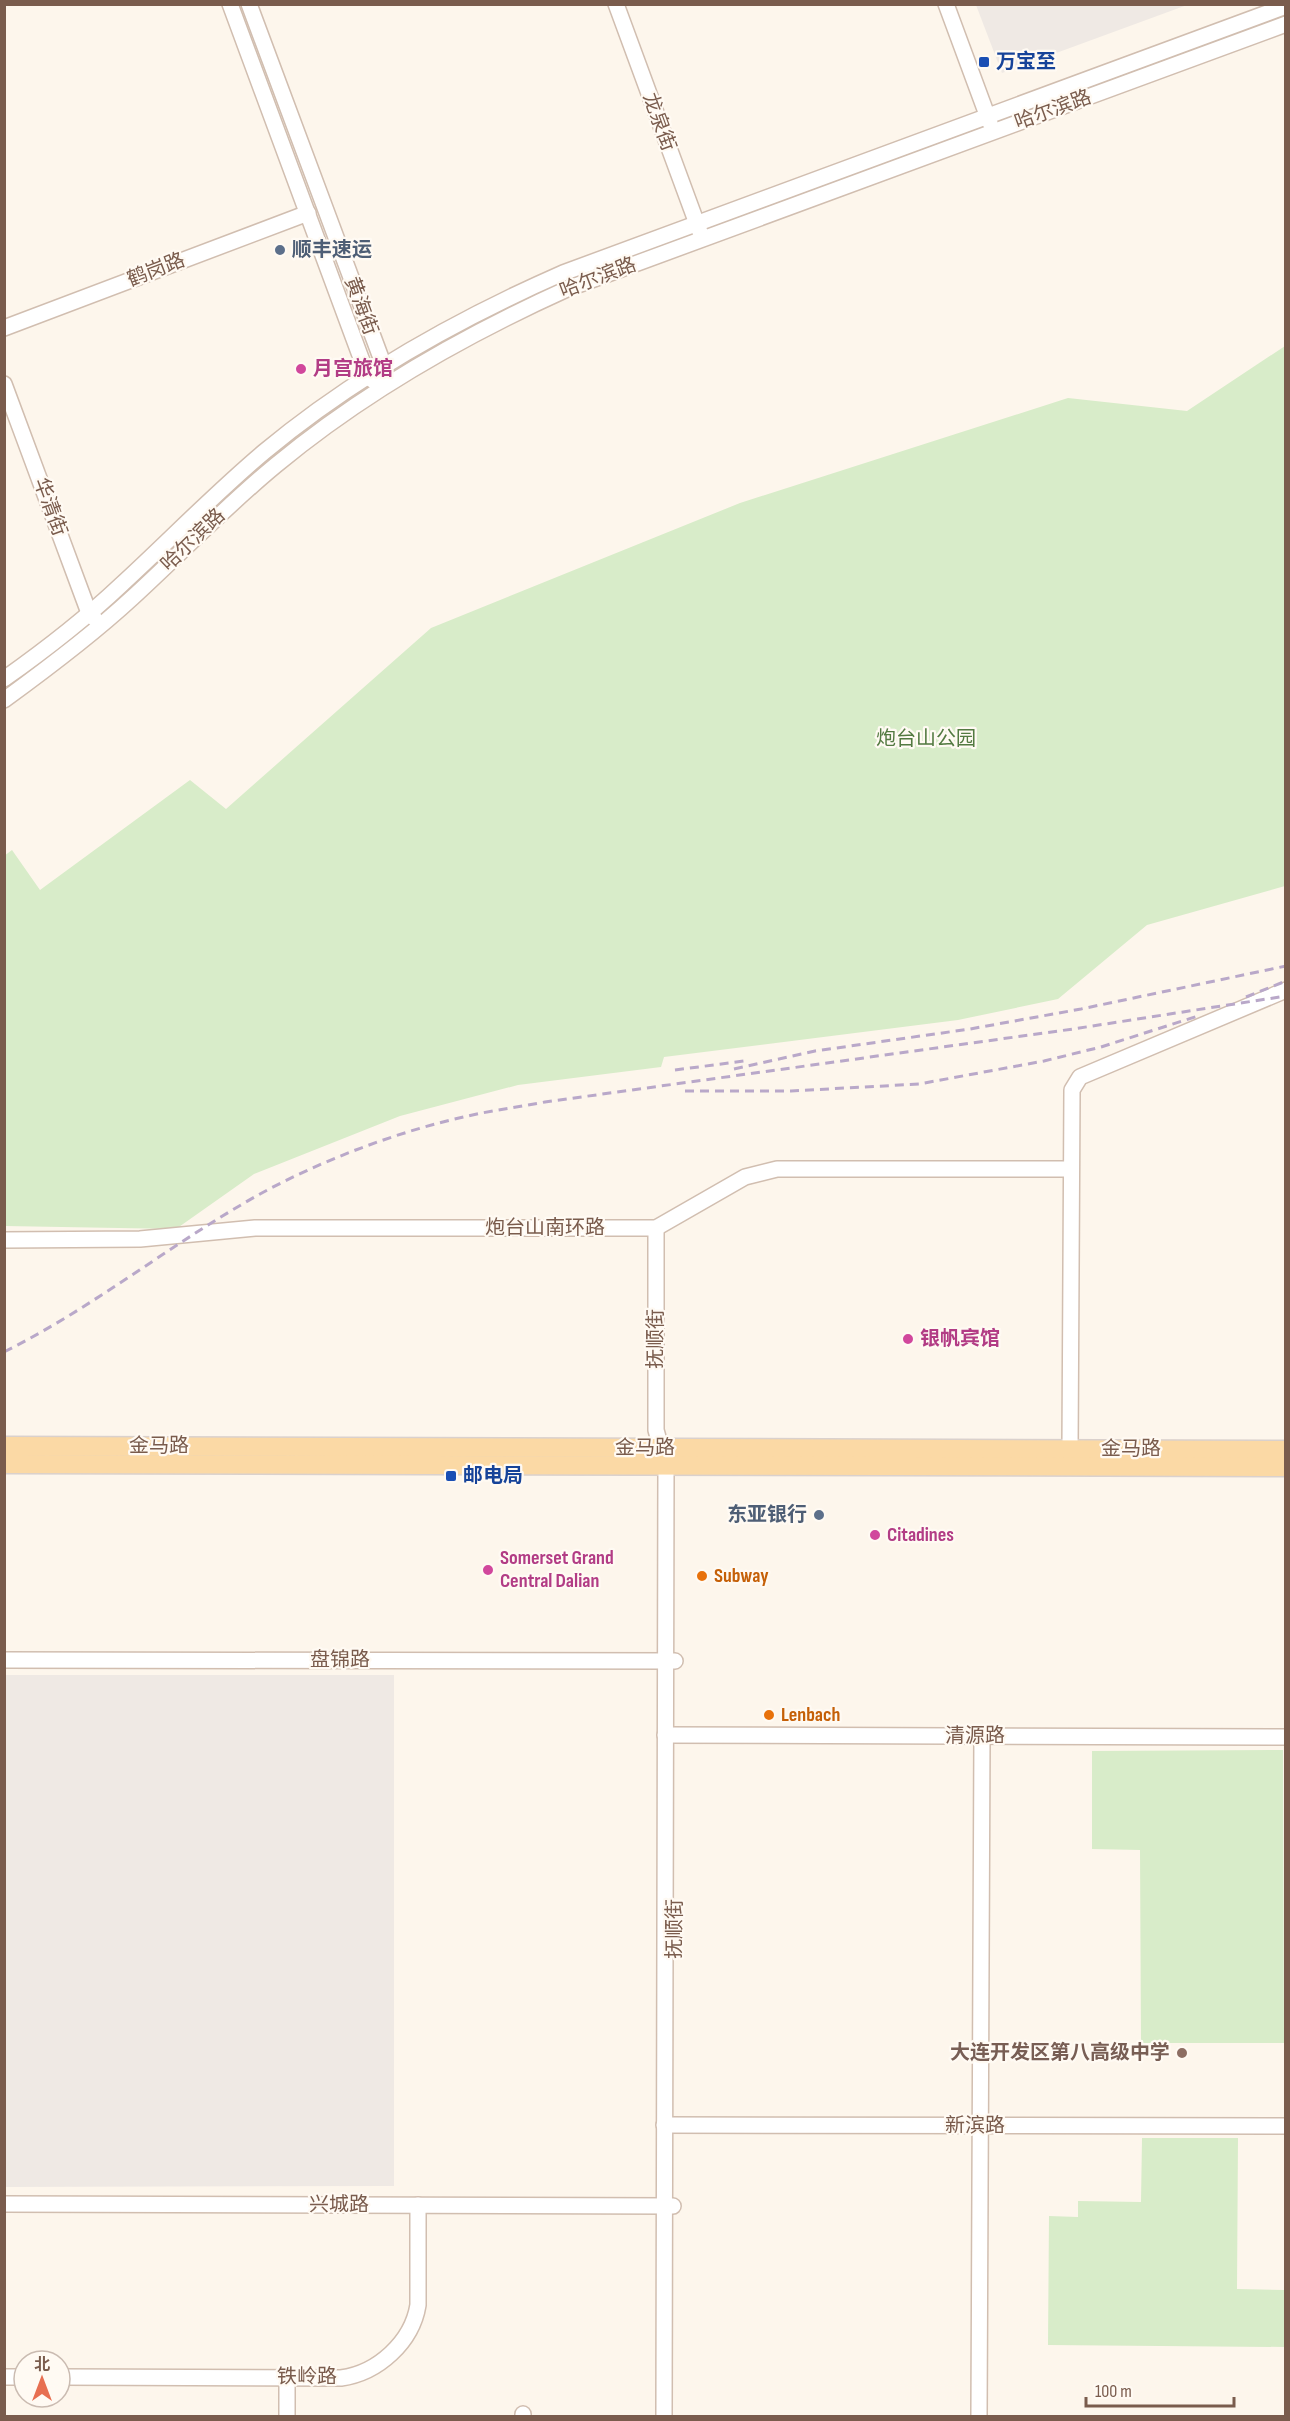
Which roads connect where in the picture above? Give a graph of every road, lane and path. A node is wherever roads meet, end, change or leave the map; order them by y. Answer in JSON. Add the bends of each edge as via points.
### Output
{"nodes":[{"id":1,"x":230,"y":4,"type":"edge"},
{"id":2,"x":249,"y":4,"type":"edge"},
{"id":3,"x":616,"y":4,"type":"edge"},
{"id":4,"x":946,"y":4,"type":"edge"},
{"id":5,"x":1286,"y":6,"type":"edge"},
{"id":6,"x":1286,"y":24,"type":"edge"},
{"id":7,"x":987,"y":116,"type":"junction"},
{"id":8,"x":993,"y":132,"type":"junction"},
{"id":9,"x":308,"y":213,"type":"junction"},
{"id":10,"x":697,"y":223,"type":"junction"},
{"id":11,"x":702,"y":239,"type":"junction"},
{"id":12,"x":4,"y":328,"type":"edge"},
{"id":13,"x":384,"y":366,"type":"junction"},
{"id":14,"x":368,"y":376,"type":"junction"},
{"id":15,"x":4,"y":384,"type":"edge"},
{"id":16,"x":382,"y":388,"type":"junction"},
{"id":17,"x":89,"y":613,"type":"junction"},
{"id":18,"x":101,"y":625,"type":"junction"},
{"id":19,"x":4,"y":679,"type":"edge"},
{"id":20,"x":4,"y":700,"type":"edge"},
{"id":21,"x":1286,"y":990,"type":"edge"},
{"id":22,"x":1071,"y":1169,"type":"junction"},
{"id":23,"x":656,"y":1228,"type":"junction"},
{"id":24,"x":4,"y":1240,"type":"edge"},
{"id":25,"x":4,"y":1446,"type":"edge"},
{"id":26,"x":1070,"y":1449,"type":"junction"},
{"id":27,"x":1286,"y":1450,"type":"edge"},
{"id":28,"x":668,"y":1460,"type":"junction"},
{"id":29,"x":4,"y":1464,"type":"edge"},
{"id":30,"x":1286,"y":1467,"type":"edge"},
{"id":31,"x":4,"y":1660,"type":"edge"},
{"id":32,"x":670,"y":1661,"type":"junction"},
{"id":33,"x":670,"y":1734,"type":"junction"},
{"id":34,"x":982,"y":1736,"type":"junction"},
{"id":35,"x":1286,"y":1737,"type":"edge"},
{"id":36,"x":669,"y":2125,"type":"junction"},
{"id":37,"x":980,"y":2126,"type":"junction"},
{"id":38,"x":1286,"y":2126,"type":"edge"},
{"id":39,"x":4,"y":2204,"type":"edge"},
{"id":40,"x":418,"y":2205,"type":"junction"},
{"id":41,"x":669,"y":2206,"type":"junction"},
{"id":42,"x":72,"y":2377,"type":"edge"},
{"id":43,"x":287,"y":2378,"type":"junction"},
{"id":44,"x":287,"y":2416,"type":"edge"},
{"id":45,"x":664,"y":2416,"type":"edge"},
{"id":46,"x":673,"y":2416,"type":"edge"},
{"id":47,"x":979,"y":2416,"type":"edge"}],
"edges":[{"from":1,"to":9,"type":"street","name":"黄海街"},
{"from":2,"to":13,"type":"street","name":"黄海街"},
{"from":3,"to":10,"type":"street","name":"龙泉街"},
{"from":4,"to":7,"type":"street"},
{"from":5,"to":7,"type":"street","name":"哈尔滨路"},
{"from":6,"to":8,"type":"street","name":"哈尔滨路"},
{"from":7,"to":8,"type":"street"},
{"from":7,"to":10,"type":"street","name":"哈尔滨路"},
{"from":8,"to":11,"type":"street","name":"哈尔滨路"},
{"from":9,"to":12,"type":"street","name":"鹤岗路"},
{"from":9,"to":14,"type":"street","name":"黄海街"},
{"from":10,"to":11,"type":"street","name":"龙泉街"},
{"from":10,"to":13,"type":"street","name":"哈尔滨路","via":[[507,297]]},
{"from":11,"to":16,"type":"street","name":"哈尔滨路","via":[[513,313]]},
{"from":13,"to":14,"type":"street","name":"哈尔滨路"},
{"from":13,"to":16,"type":"street","name":"黄海街"},
{"from":14,"to":16,"type":"street","name":"黄海街"},
{"from":14,"to":17,"type":"street","name":"哈尔滨路","via":[[266,450]]},
{"from":15,"to":17,"type":"street","name":"华清街"},
{"from":16,"to":18,"type":"street","name":"哈尔滨路","via":[[277,463]]},
{"from":17,"to":18,"type":"street","name":"华清街"},
{"from":17,"to":19,"type":"street","name":"哈尔滨路"},
{"from":18,"to":20,"type":"street","name":"哈尔滨路"},
{"from":21,"to":22,"type":"street","via":[[1080,1077],[1072,1090]]},
{"from":22,"to":23,"type":"street","name":"炮台山南环路","via":[[777,1169],[745,1177]]},
{"from":22,"to":26,"type":"street"},
{"from":23,"to":24,"type":"street","name":"炮台山南环路","via":[[255,1228],[140,1239]]},
{"from":23,"to":28,"type":"street","name":"抚顺街","via":[[656,1430]]},
{"from":25,"to":28,"type":"main road","name":"金马路"},
{"from":26,"to":27,"type":"main road","name":"金马路"},
{"from":26,"to":28,"type":"main road","name":"金马路"},
{"from":28,"to":29,"type":"main road","name":"金马路"},
{"from":28,"to":30,"type":"main road","name":"金马路"},
{"from":28,"to":32,"type":"street","name":"抚顺街"},
{"from":31,"to":32,"type":"street","name":"盘锦路"},
{"from":32,"to":33,"type":"street","name":"抚顺街"},
{"from":33,"to":34,"type":"street","name":"清源路"},
{"from":33,"to":36,"type":"street","name":"抚顺街"},
{"from":34,"to":35,"type":"street","name":"清源路"},
{"from":34,"to":37,"type":"street"},
{"from":36,"to":37,"type":"street","name":"新滨路"},
{"from":36,"to":41,"type":"street","name":"抚顺街"},
{"from":37,"to":38,"type":"street","name":"新滨路"},
{"from":37,"to":47,"type":"street"},
{"from":39,"to":40,"type":"street","name":"兴城路"},
{"from":40,"to":41,"type":"street","name":"兴城路"},
{"from":40,"to":43,"type":"street","name":"铁岭路","via":[[418,2305],[410,2332],[376,2367],[358,2376]]},
{"from":41,"to":45,"type":"street","name":"抚顺街"},
{"from":41,"to":46,"type":"street","name":"抚顺街"},
{"from":42,"to":43,"type":"street","name":"铁岭路"},
{"from":43,"to":44,"type":"street"}]}
